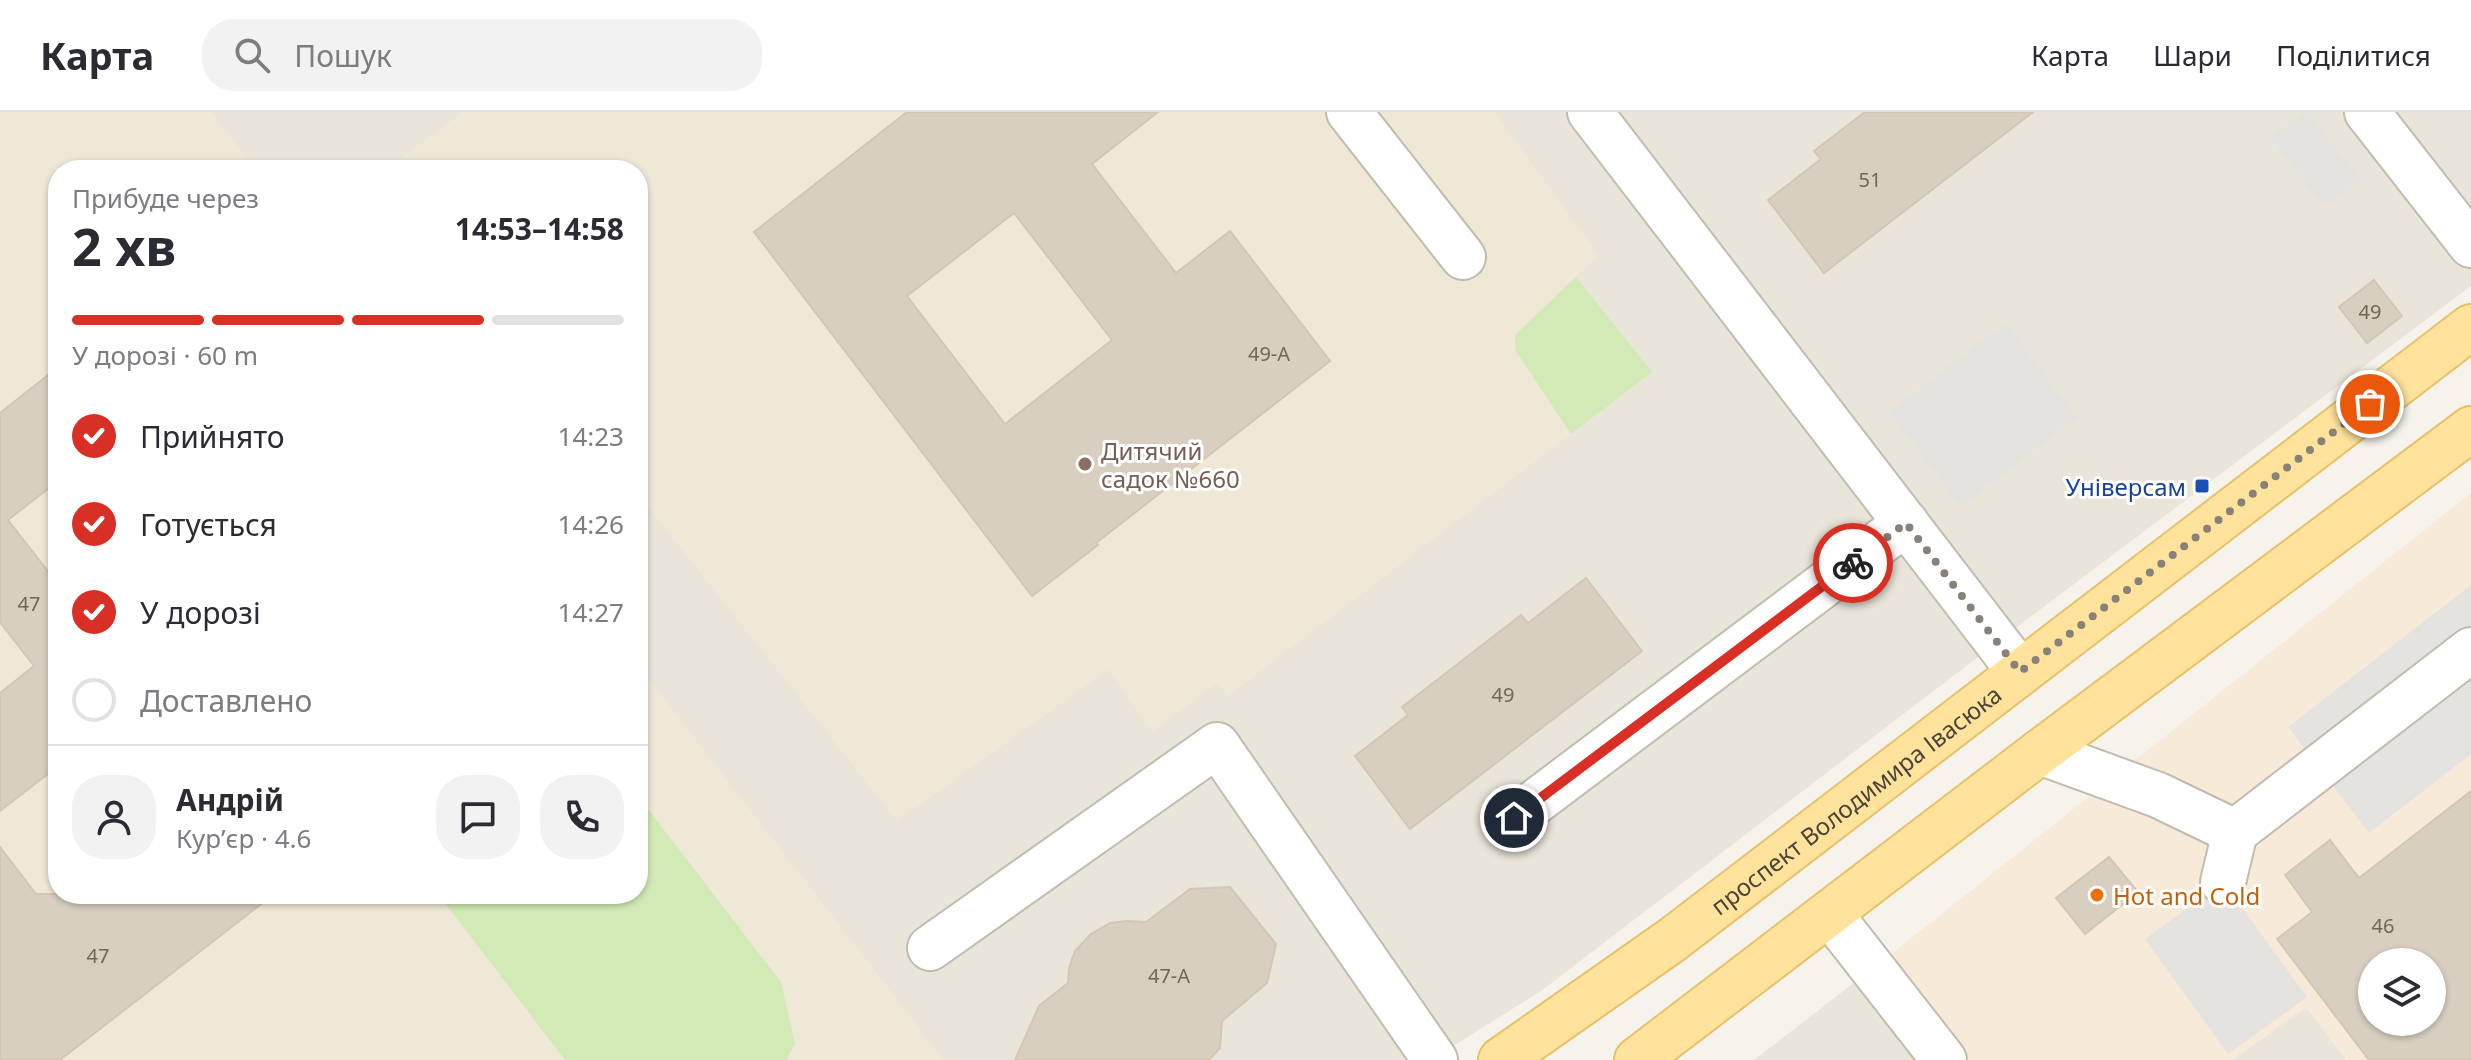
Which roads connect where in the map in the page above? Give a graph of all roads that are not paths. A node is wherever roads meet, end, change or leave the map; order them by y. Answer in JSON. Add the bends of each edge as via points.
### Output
{"nodes":[{"id":1,"x":1349,"y":112,"type":"edge"},
{"id":2,"x":1590,"y":112,"type":"edge"},
{"id":3,"x":2367,"y":112,"type":"edge"},
{"id":4,"x":2466,"y":227,"type":"edge"},
{"id":5,"x":1463,"y":257,"type":"dead end"},
{"id":6,"x":2471,"y":327,"type":"edge"},
{"id":7,"x":2471,"y":429,"type":"edge"},
{"id":8,"x":1906,"y":523,"type":"junction"},
{"id":9,"x":2471,"y":650,"type":"edge"},
{"id":10,"x":2020,"y":672,"type":"junction"},
{"id":11,"x":2040,"y":752,"type":"junction"},
{"id":12,"x":1514,"y":818,"type":"dead end"},
{"id":13,"x":2235,"y":832,"type":"junction"},
{"id":14,"x":2223,"y":882,"type":"dead end"},
{"id":15,"x":1830,"y":914,"type":"junction"},
{"id":16,"x":930,"y":948,"type":"dead end"},
{"id":17,"x":1435,"y":1060,"type":"edge"},
{"id":18,"x":1501,"y":1060,"type":"edge"},
{"id":19,"x":1637,"y":1060,"type":"edge"},
{"id":20,"x":1944,"y":1060,"type":"edge"}],
"edges":[{"from":1,"to":5,"type":"lane"},
{"from":2,"to":8,"type":"lane"},
{"from":3,"to":4,"type":"lane"},
{"from":6,"to":10,"type":"main road","name":"проспект Володимира Івасюка"},
{"from":7,"to":11,"type":"main road"},
{"from":8,"to":10,"type":"lane"},
{"from":8,"to":12,"type":"lane"},
{"from":9,"to":13,"type":"lane"},
{"from":10,"to":18,"type":"main road","name":"проспект Володимира Івасюка","via":[[1672,940]]},
{"from":11,"to":13,"type":"lane","via":[[2158,795]]},
{"from":11,"to":15,"type":"main road"},
{"from":13,"to":14,"type":"lane"},
{"from":15,"to":19,"type":"main road"},
{"from":15,"to":20,"type":"lane"},
{"from":16,"to":17,"type":"lane","via":[[1217,745]]}]}
